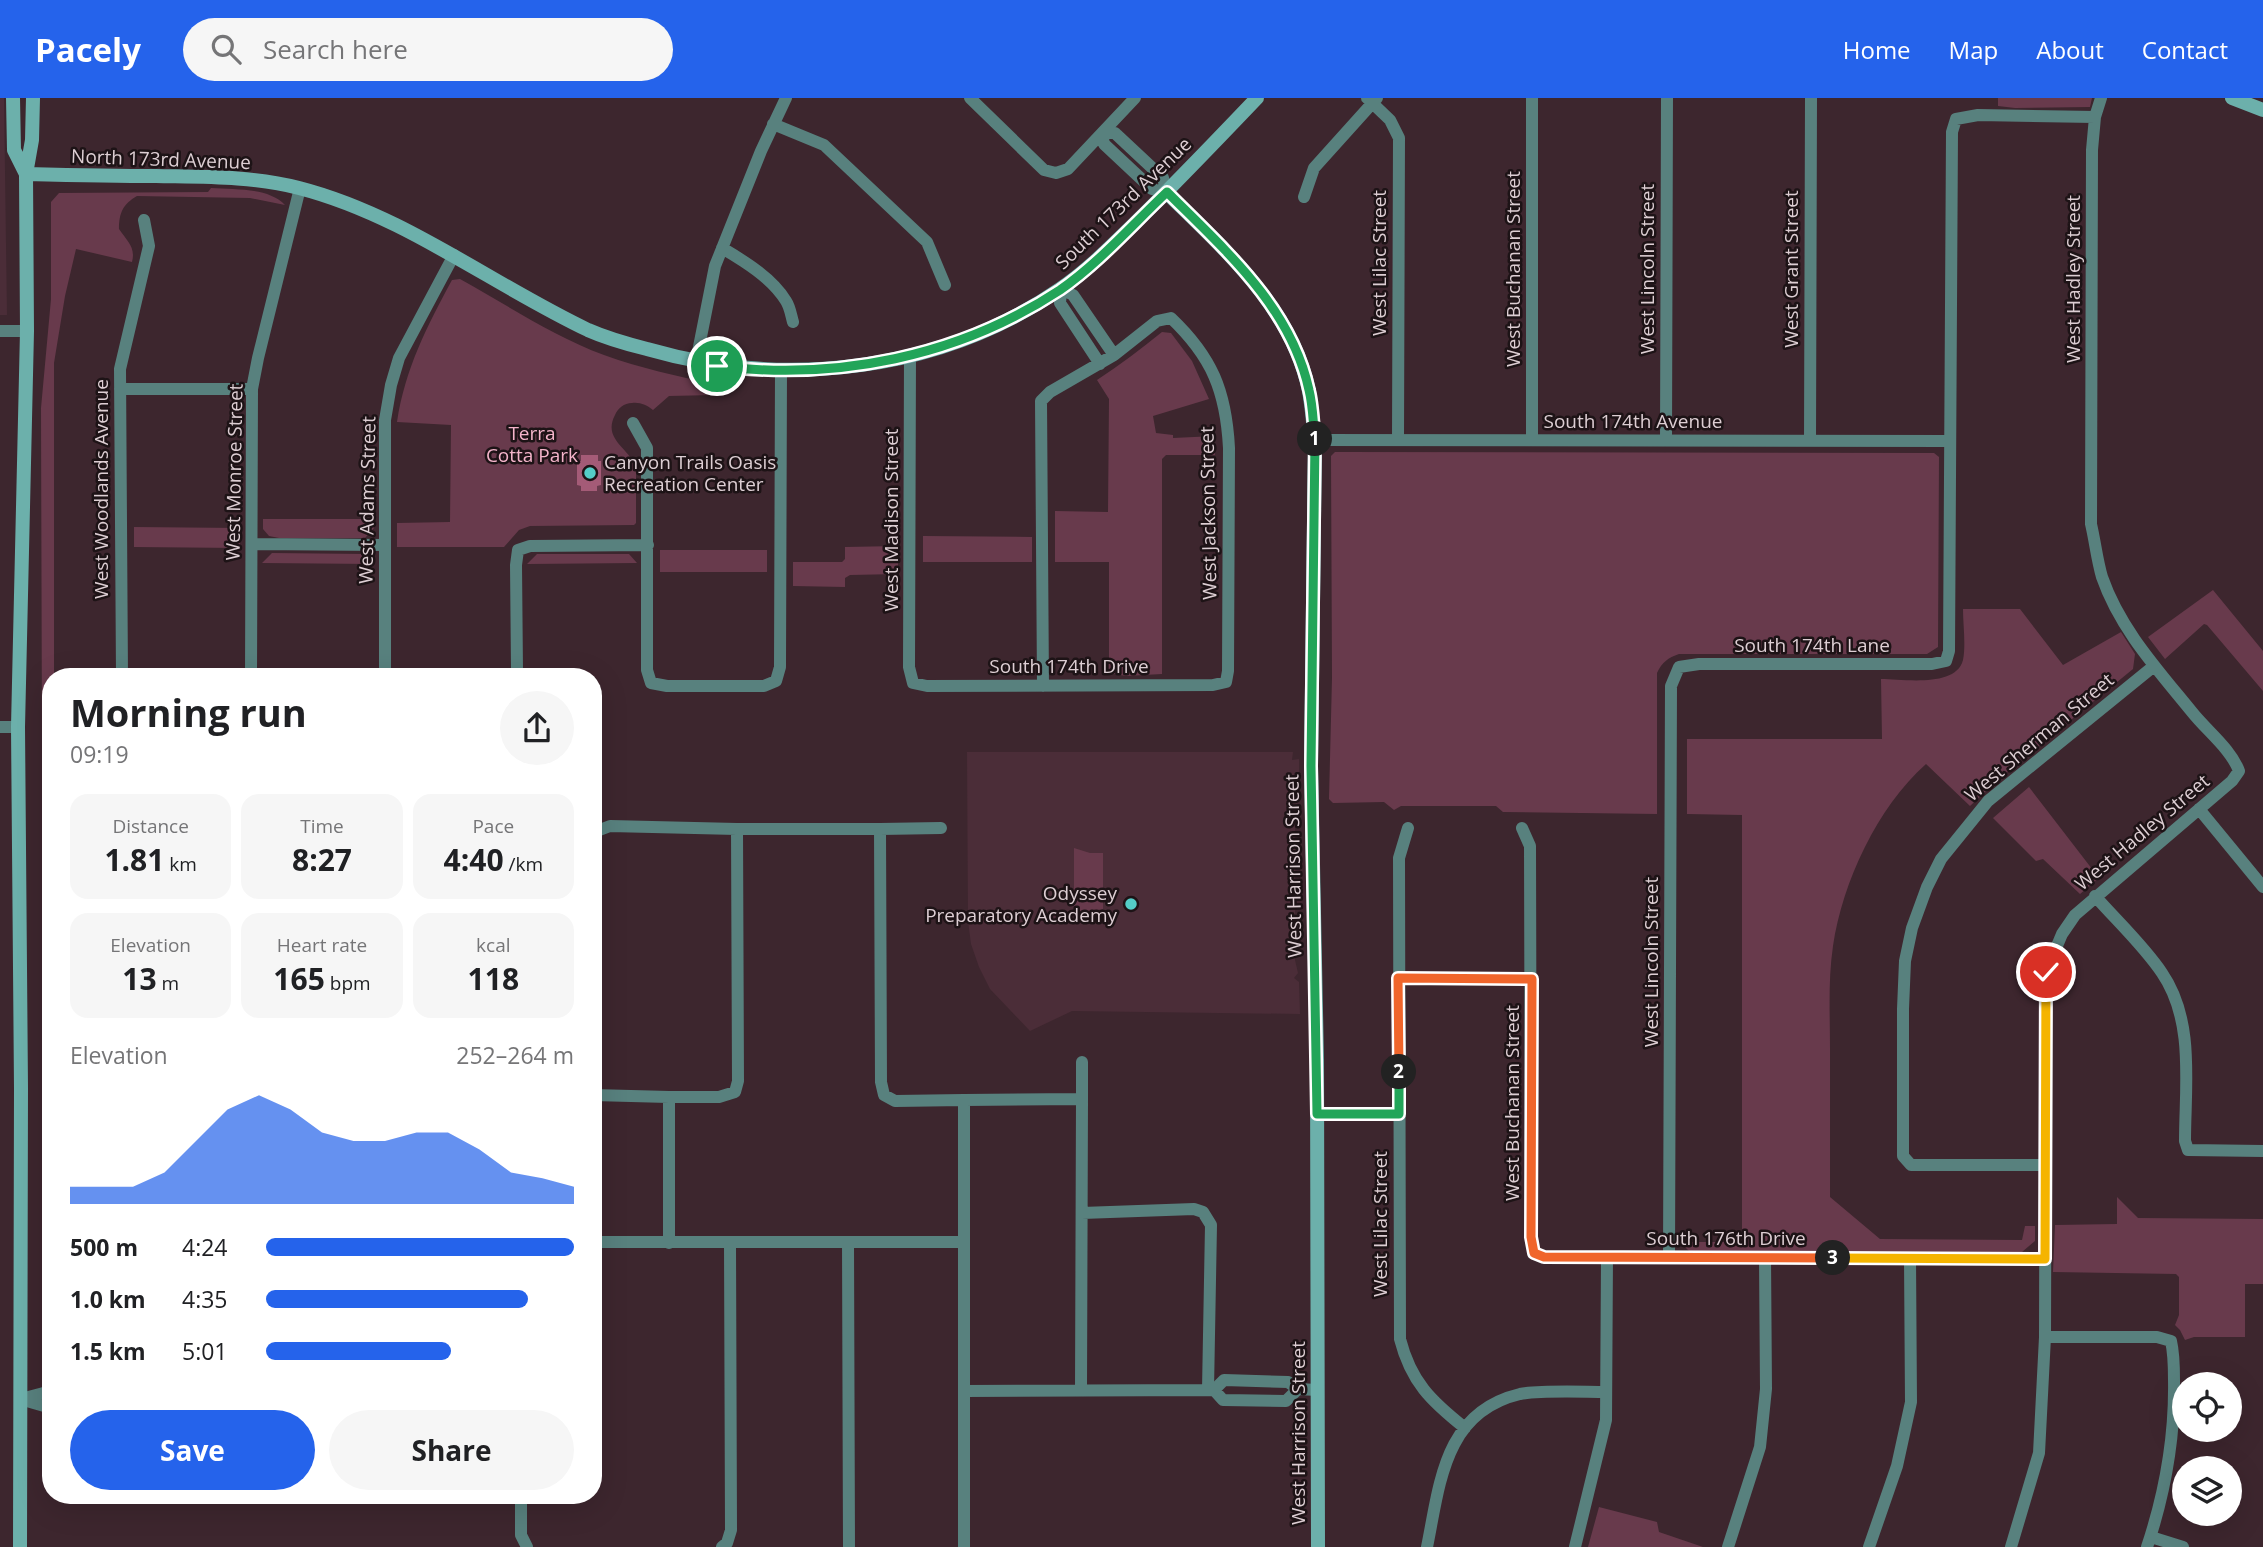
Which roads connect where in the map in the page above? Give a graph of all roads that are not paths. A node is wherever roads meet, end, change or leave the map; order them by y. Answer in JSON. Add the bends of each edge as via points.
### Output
{"nodes":[{"id":1,"x":13,"y":98,"type":"edge"},
{"id":2,"x":33,"y":98,"type":"edge"},
{"id":3,"x":786,"y":98,"type":"edge"},
{"id":4,"x":970,"y":98,"type":"edge"},
{"id":5,"x":1135,"y":98,"type":"edge"},
{"id":6,"x":1257,"y":98,"type":"edge"},
{"id":7,"x":1532,"y":98,"type":"edge"},
{"id":8,"x":1667,"y":98,"type":"edge"},
{"id":9,"x":1811,"y":98,"type":"edge"},
{"id":10,"x":2101,"y":98,"type":"edge"},
{"id":11,"x":2232,"y":98,"type":"edge"},
{"id":12,"x":1372,"y":100,"type":"edge"},
{"id":13,"x":2263,"y":110,"type":"edge"},
{"id":14,"x":2095,"y":117,"type":"junction"},
{"id":15,"x":774,"y":124,"type":"junction"},
{"id":16,"x":1102,"y":133,"type":"junction"},
{"id":17,"x":26,"y":174,"type":"junction"},
{"id":18,"x":300,"y":188,"type":"junction"},
{"id":19,"x":1167,"y":192,"type":"junction"},
{"id":20,"x":1304,"y":197,"type":"dead end"},
{"id":21,"x":144,"y":220,"type":"dead end"},
{"id":22,"x":722,"y":248,"type":"junction"},
{"id":23,"x":454,"y":255,"type":"junction"},
{"id":24,"x":945,"y":285,"type":"dead end"},
{"id":25,"x":1061,"y":289,"type":"junction"},
{"id":26,"x":522,"y":295,"type":"joint"},
{"id":27,"x":793,"y":322,"type":"dead end"},
{"id":28,"x":0,"y":331,"type":"edge"},
{"id":29,"x":27,"y":331,"type":"junction"},
{"id":30,"x":1114,"y":355,"type":"junction"},
{"id":31,"x":910,"y":356,"type":"junction"},
{"id":32,"x":695,"y":362,"type":"junction"},
{"id":33,"x":1100,"y":364,"type":"junction"},
{"id":34,"x":781,"y":370,"type":"junction"},
{"id":35,"x":120,"y":389,"type":"junction"},
{"id":36,"x":253,"y":389,"type":"junction"},
{"id":37,"x":633,"y":424,"type":"dead end"},
{"id":38,"x":1315,"y":440,"type":"junction"},
{"id":39,"x":1398,"y":440,"type":"junction"},
{"id":40,"x":1532,"y":440,"type":"junction"},
{"id":41,"x":1666,"y":440,"type":"junction"},
{"id":42,"x":1810,"y":441,"type":"junction"},
{"id":43,"x":1950,"y":441,"type":"junction"},
{"id":44,"x":252,"y":544,"type":"junction"},
{"id":45,"x":384,"y":545,"type":"junction"},
{"id":46,"x":648,"y":545,"type":"junction"},
{"id":47,"x":2154,"y":666,"type":"junction"},
{"id":48,"x":1679,"y":667,"type":"joint"},
{"id":49,"x":122,"y":668,"type":"edge"},
{"id":50,"x":251,"y":668,"type":"edge"},
{"id":51,"x":385,"y":668,"type":"edge"},
{"id":52,"x":517,"y":668,"type":"edge"},
{"id":53,"x":1226,"y":682,"type":"joint"},
{"id":54,"x":913,"y":683,"type":"joint"},
{"id":55,"x":1043,"y":686,"type":"junction"},
{"id":56,"x":0,"y":727,"type":"edge"},
{"id":57,"x":18,"y":727,"type":"junction"},
{"id":58,"x":2199,"y":809,"type":"junction"},
{"id":59,"x":941,"y":828,"type":"dead end"},
{"id":60,"x":1408,"y":828,"type":"dead end"},
{"id":61,"x":1522,"y":828,"type":"dead end"},
{"id":62,"x":602,"y":829,"type":"edge"},
{"id":63,"x":737,"y":829,"type":"junction"},
{"id":64,"x":880,"y":829,"type":"junction"},
{"id":65,"x":2263,"y":887,"type":"edge"},
{"id":66,"x":2095,"y":896,"type":"junction"},
{"id":67,"x":1398,"y":978,"type":"junction"},
{"id":68,"x":1532,"y":979,"type":"junction"},
{"id":69,"x":1082,"y":1062,"type":"dead end"},
{"id":70,"x":602,"y":1095,"type":"edge"},
{"id":71,"x":669,"y":1097,"type":"junction"},
{"id":72,"x":1082,"y":1099,"type":"junction"},
{"id":73,"x":964,"y":1100,"type":"junction"},
{"id":74,"x":1317,"y":1114,"type":"junction"},
{"id":75,"x":1399,"y":1114,"type":"junction"},
{"id":76,"x":2263,"y":1151,"type":"edge"},
{"id":77,"x":2044,"y":1165,"type":"junction"},
{"id":78,"x":1082,"y":1213,"type":"junction"},
{"id":79,"x":602,"y":1242,"type":"edge"},
{"id":80,"x":848,"y":1242,"type":"junction"},
{"id":81,"x":964,"y":1242,"type":"junction"},
{"id":82,"x":669,"y":1243,"type":"junction"},
{"id":83,"x":730,"y":1243,"type":"junction"},
{"id":84,"x":1534,"y":1253,"type":"joint"},
{"id":85,"x":1607,"y":1257,"type":"junction"},
{"id":86,"x":1765,"y":1257,"type":"junction"},
{"id":87,"x":1670,"y":1258,"type":"junction"},
{"id":88,"x":1910,"y":1258,"type":"junction"},
{"id":89,"x":2045,"y":1259,"type":"junction"},
{"id":90,"x":2045,"y":1336,"type":"junction"},
{"id":91,"x":1298,"y":1389,"type":"junction"},
{"id":92,"x":1081,"y":1390,"type":"junction"},
{"id":93,"x":1211,"y":1390,"type":"junction"},
{"id":94,"x":1317,"y":1390,"type":"junction"},
{"id":95,"x":964,"y":1391,"type":"junction"},
{"id":96,"x":1606,"y":1392,"type":"junction"},
{"id":97,"x":42,"y":1393,"type":"edge"},
{"id":98,"x":20,"y":1399,"type":"junction"},
{"id":99,"x":42,"y":1405,"type":"edge"},
{"id":100,"x":1465,"y":1428,"type":"junction"},
{"id":101,"x":521,"y":1504,"type":"edge"},
{"id":102,"x":2149,"y":1542,"type":"edge"},
{"id":103,"x":20,"y":1547,"type":"edge"},
{"id":104,"x":527,"y":1547,"type":"edge"},
{"id":105,"x":722,"y":1547,"type":"edge"},
{"id":106,"x":849,"y":1547,"type":"edge"},
{"id":107,"x":964,"y":1547,"type":"edge"},
{"id":108,"x":1318,"y":1547,"type":"edge"},
{"id":109,"x":1427,"y":1547,"type":"edge"},
{"id":110,"x":1575,"y":1547,"type":"edge"},
{"id":111,"x":1728,"y":1547,"type":"edge"},
{"id":112,"x":1869,"y":1547,"type":"edge"},
{"id":113,"x":2011,"y":1547,"type":"edge"},
{"id":114,"x":2183,"y":1547,"type":"edge"}],
"edges":[{"from":1,"to":17,"type":"street","via":[[14,150]]},
{"from":2,"to":17,"type":"street"},
{"from":3,"to":15,"type":"street"},
{"from":4,"to":16,"type":"street","via":[[1044,170],[1068,169]]},
{"from":5,"to":16,"type":"street"},
{"from":6,"to":19,"type":"street","name":"South 173rd Avenue"},
{"from":7,"to":40,"type":"street","name":"West Buchanan Street"},
{"from":8,"to":41,"type":"street","name":"West Lincoln Street"},
{"from":9,"to":42,"type":"street","name":"West Grant Street"},
{"from":10,"to":14,"type":"street","name":"West Hadley Street"},
{"from":11,"to":13,"type":"street"},
{"from":12,"to":20,"type":"street","via":[[1314,168]]},
{"from":12,"to":39,"type":"street","name":"West Lilac Street","via":[[1399,138]]},
{"from":14,"to":43,"type":"street","via":[[1978,115],[1956,119],[1952,132]]},
{"from":14,"to":47,"type":"street","name":"West Hadley Street","via":[[2091,524],[2102,576],[2113,602]]},
{"from":15,"to":22,"type":"street"},
{"from":15,"to":24,"type":"street","via":[[824,145],[927,242]]},
{"from":16,"to":19,"type":"street","name":"West Harrison Street","via":[[1115,133],[1136,152],[1163,178]]},
{"from":17,"to":18,"type":"street","name":"North 173rd Avenue","via":[[223,177]]},
{"from":17,"to":29,"type":"street"},
{"from":18,"to":23,"type":"street","name":"North 173rd Avenue","via":[[352,206]]},
{"from":18,"to":36,"type":"street","name":"West Monroe Street"},
{"from":19,"to":25,"type":"street","name":"South 173rd Avenue"},
{"from":19,"to":38,"type":"street","name":"West Harrison Street","via":[[1222,247],[1279,315],[1309,390]]},
{"from":21,"to":35,"type":"street","name":"West Woodlands Avenue","via":[[149,246],[120,369]]},
{"from":22,"to":27,"type":"street","via":[[778,290],[788,302]]},
{"from":22,"to":32,"type":"street"},
{"from":23,"to":26,"type":"street","name":"North 173rd Avenue"},
{"from":23,"to":45,"type":"street","name":"West Adams Street","via":[[399,358],[391,385],[385,420]]},
{"from":25,"to":30,"type":"street","via":[[1073,295]]},
{"from":25,"to":31,"type":"street","name":"South 173rd Avenue","via":[[1017,316]]},
{"from":25,"to":33,"type":"street","via":[[1060,303]]},
{"from":26,"to":32,"type":"street","name":"South 173rd Avenue","via":[[592,332]]},
{"from":28,"to":29,"type":"street"},
{"from":29,"to":57,"type":"street"},
{"from":30,"to":33,"type":"street"},
{"from":30,"to":53,"type":"street","name":"West Jackson Street","via":[[1157,321],[1171,318],[1200,347],[1222,398],[1227,423]]},
{"from":31,"to":34,"type":"street","name":"South 173rd Avenue","via":[[857,366]]},
{"from":31,"to":54,"type":"street","name":"West Madison Street","via":[[909,667]]},
{"from":32,"to":34,"type":"street","name":"South 173rd Avenue"},
{"from":33,"to":55,"type":"street","via":[[1041,401]]},
{"from":34,"to":46,"type":"street","via":[[780,667],[776,681],[764,686],[651,683],[647,670]]},
{"from":35,"to":36,"type":"street"},
{"from":35,"to":49,"type":"street","name":"West Woodlands Avenue"},
{"from":36,"to":44,"type":"street","name":"West Monroe Street"},
{"from":37,"to":46,"type":"street","via":[[646,448]]},
{"from":38,"to":39,"type":"street","name":"South 174th Avenue"},
{"from":38,"to":74,"type":"street","name":"West Harrison Street","via":[[1311,766]]},
{"from":39,"to":40,"type":"street","name":"South 174th Avenue"},
{"from":40,"to":41,"type":"street","name":"South 174th Avenue"},
{"from":41,"to":42,"type":"street","name":"South 174th Avenue"},
{"from":42,"to":43,"type":"street","name":"South 174th Avenue"},
{"from":43,"to":48,"type":"street","name":"South 174th Lane","via":[[1946,662]]},
{"from":44,"to":45,"type":"street"},
{"from":44,"to":50,"type":"street","name":"West Monroe Street"},
{"from":45,"to":51,"type":"street","name":"West Adams Street"},
{"from":46,"to":52,"type":"street","via":[[530,546],[519,550]]},
{"from":47,"to":58,"type":"street","name":"West Hadley Street","via":[[2235,760],[2239,771]]},
{"from":47,"to":77,"type":"street","name":"West Sherman Street","via":[[1988,801],[1941,859],[1912,928],[1903,1009],[1903,1156],[1911,1165]]},
{"from":48,"to":87,"type":"street","name":"West Lincoln Street","via":[[1671,687]]},
{"from":53,"to":55,"type":"street","name":"South 174th Drive"},
{"from":54,"to":55,"type":"street","name":"South 174th Drive"},
{"from":56,"to":57,"type":"street"},
{"from":57,"to":98,"type":"street"},
{"from":58,"to":65,"type":"street"},
{"from":58,"to":66,"type":"street","name":"West Hadley Street"},
{"from":59,"to":64,"type":"street"},
{"from":60,"to":67,"type":"street","name":"West Lilac Street","via":[[1399,858]]},
{"from":61,"to":68,"type":"street","name":"West Buchanan Street","via":[[1530,846]]},
{"from":62,"to":63,"type":"street"},
{"from":63,"to":64,"type":"street"},
{"from":63,"to":71,"type":"street","via":[[738,1081],[735,1092],[719,1097]]},
{"from":64,"to":73,"type":"street","via":[[884,1095],[895,1101]]},
{"from":66,"to":76,"type":"street","via":[[2162,973],[2175,998],[2183,1027],[2188,1150]]},
{"from":66,"to":77,"type":"street","name":"West Hadley Street","via":[[2062,934],[2046,972]]},
{"from":67,"to":68,"type":"street"},
{"from":67,"to":75,"type":"street","name":"West Lilac Street"},
{"from":68,"to":84,"type":"street","name":"West Buchanan Street"},
{"from":69,"to":72,"type":"street"},
{"from":70,"to":71,"type":"street"},
{"from":71,"to":82,"type":"street"},
{"from":72,"to":73,"type":"street"},
{"from":72,"to":78,"type":"street"},
{"from":73,"to":81,"type":"street"},
{"from":74,"to":75,"type":"street"},
{"from":74,"to":94,"type":"street","name":"West Harrison Street"},
{"from":75,"to":100,"type":"street","name":"West Lilac Street","via":[[1400,1339],[1406,1363],[1419,1385]]},
{"from":77,"to":89,"type":"street","name":"West Hadley Street"},
{"from":78,"to":92,"type":"street"},
{"from":78,"to":93,"type":"street","via":[[1203,1212],[1211,1225]]},
{"from":79,"to":82,"type":"street"},
{"from":80,"to":81,"type":"street"},
{"from":80,"to":83,"type":"street"},
{"from":80,"to":106,"type":"street"},
{"from":81,"to":95,"type":"street"},
{"from":82,"to":83,"type":"street"},
{"from":83,"to":105,"type":"street","via":[[731,1530]]},
{"from":84,"to":85,"type":"street","name":"South 176th Drive"},
{"from":85,"to":87,"type":"street","name":"South 176th Drive"},
{"from":85,"to":96,"type":"street"},
{"from":86,"to":87,"type":"street","name":"South 176th Drive"},
{"from":86,"to":88,"type":"street","name":"South 176th Drive"},
{"from":86,"to":111,"type":"street","via":[[1766,1389],[1760,1447]]},
{"from":88,"to":89,"type":"street","name":"South 176th Drive"},
{"from":88,"to":112,"type":"street","via":[[1911,1402],[1897,1466]]},
{"from":89,"to":90,"type":"street","name":"West Hadley Street"},
{"from":90,"to":102,"type":"street","via":[[2171,1342],[2175,1402],[2169,1468]]},
{"from":90,"to":113,"type":"street","name":"West Hadley Street","via":[[2039,1453]]},
{"from":91,"to":93,"type":"street","via":[[1288,1382],[1224,1380]]},
{"from":91,"to":93,"type":"street","via":[[1286,1401],[1223,1400]]},
{"from":91,"to":94,"type":"street"},
{"from":92,"to":93,"type":"street"},
{"from":92,"to":95,"type":"street"},
{"from":94,"to":108,"type":"street","name":"West Harrison Street"},
{"from":95,"to":107,"type":"street"},
{"from":96,"to":100,"type":"street","via":[[1522,1394],[1491,1405]]},
{"from":96,"to":110,"type":"street","via":[[1606,1420]]},
{"from":97,"to":98,"type":"street"},
{"from":98,"to":99,"type":"street"},
{"from":98,"to":103,"type":"street"},
{"from":100,"to":109,"type":"street","via":[[1442,1470]]},
{"from":101,"to":104,"type":"street","via":[[521,1535]]},
{"from":102,"to":114,"type":"street"}]}
